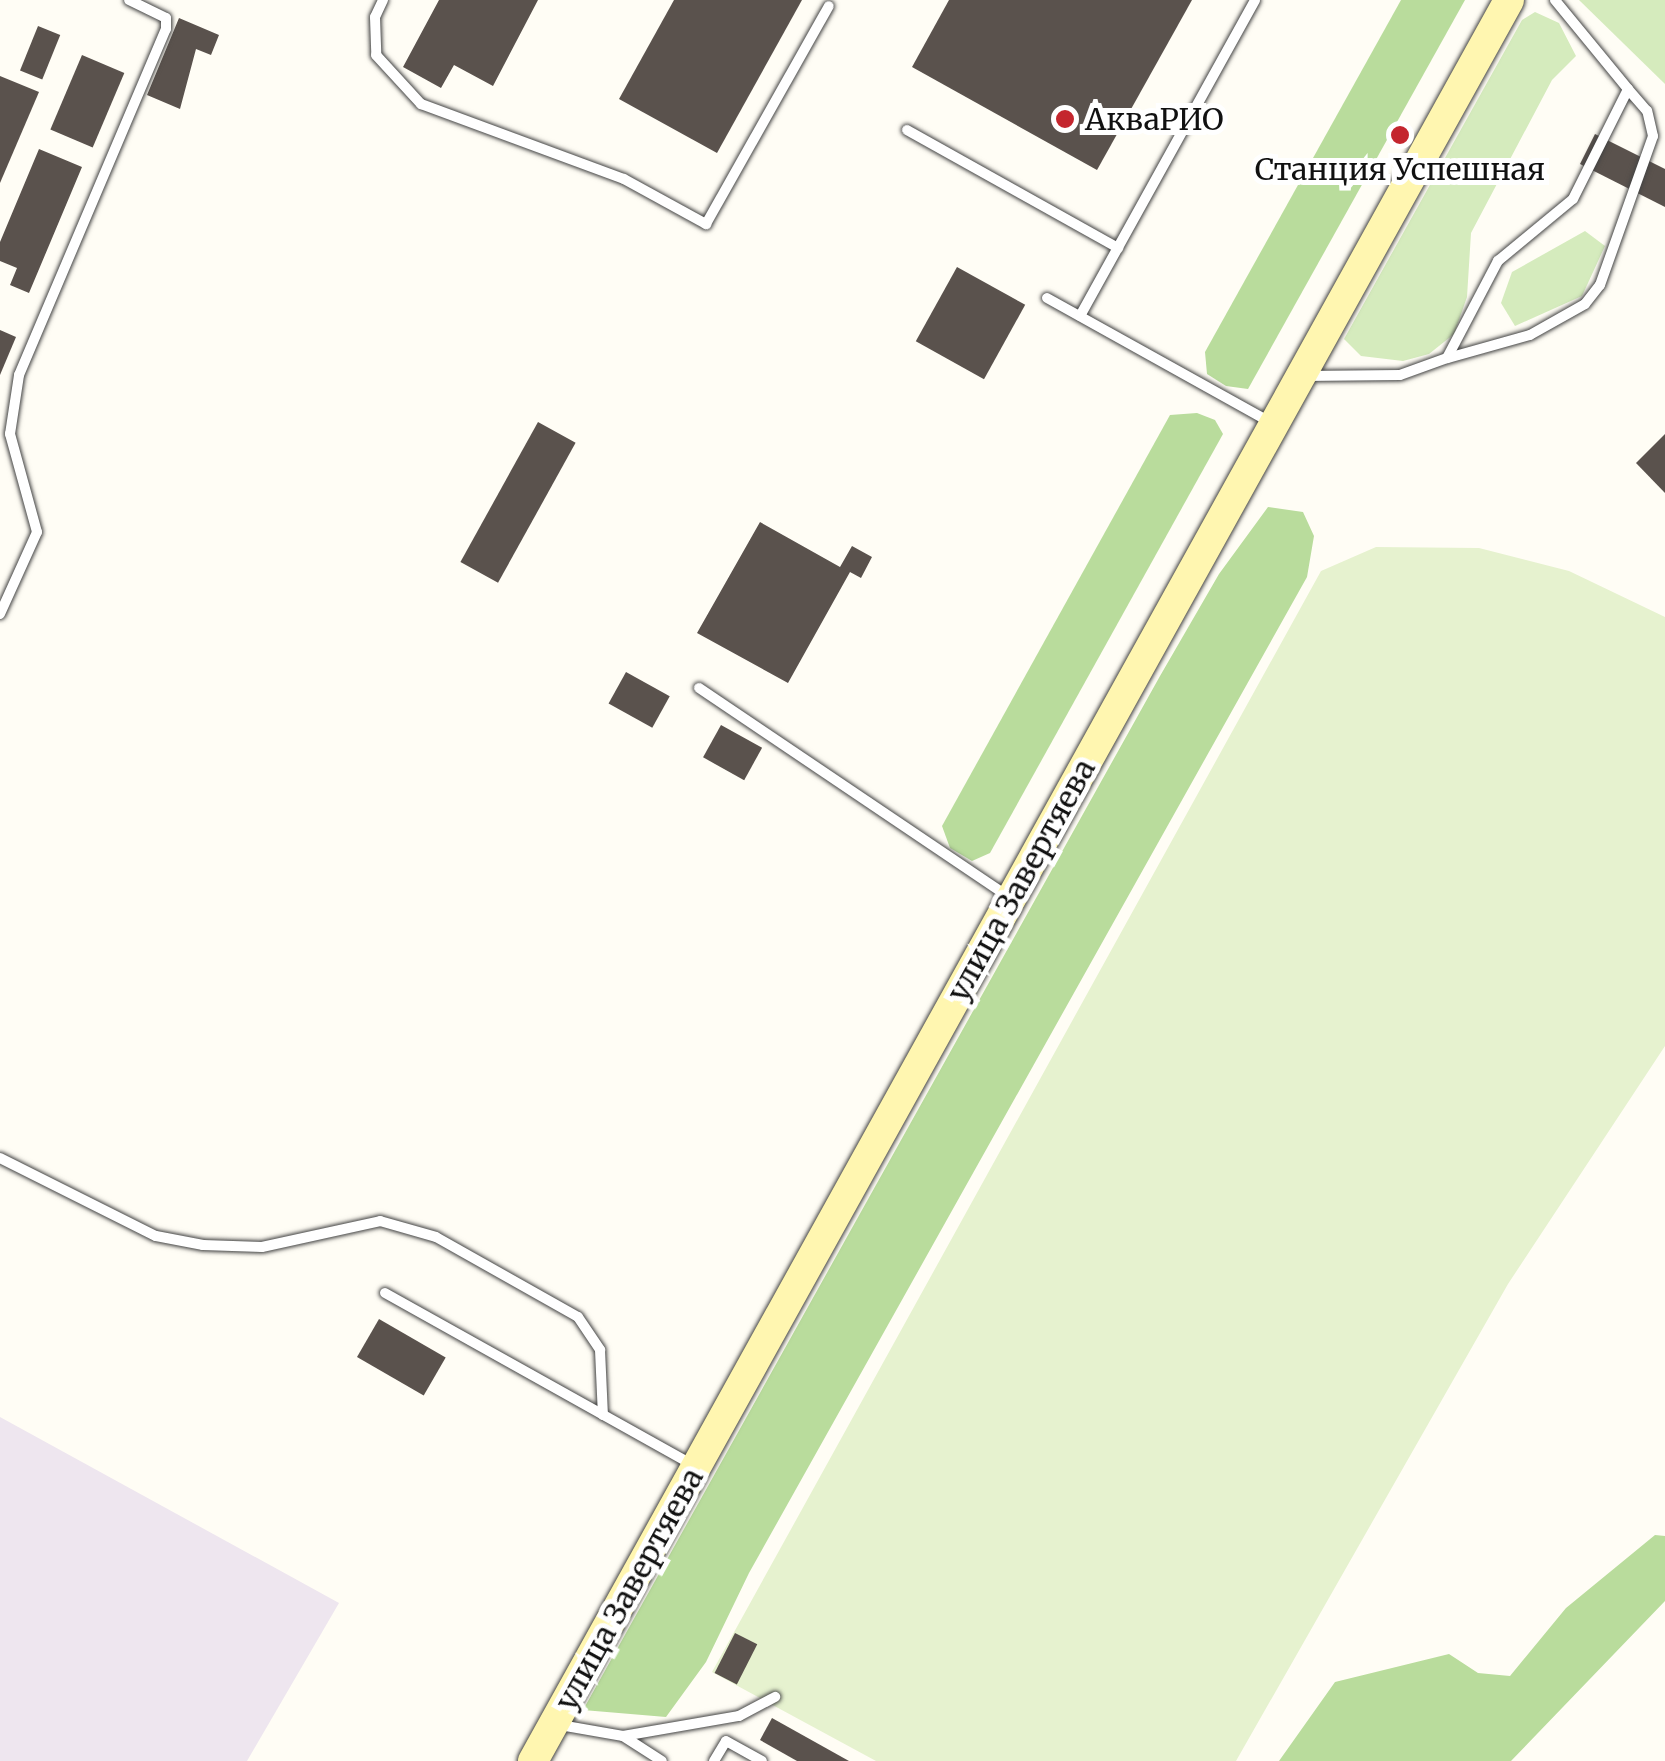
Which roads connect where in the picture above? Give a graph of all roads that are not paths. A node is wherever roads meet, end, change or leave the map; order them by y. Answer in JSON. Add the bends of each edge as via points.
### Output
{"nodes":[{"id":1,"x":129,"y":0,"type":"edge"},
{"id":2,"x":383,"y":0,"type":"edge"},
{"id":3,"x":1256,"y":0,"type":"edge"},
{"id":4,"x":1509,"y":0,"type":"edge"},
{"id":5,"x":1555,"y":0,"type":"edge"},
{"id":6,"x":829,"y":6,"type":"dead end"},
{"id":7,"x":1628,"y":89,"type":"junction"},
{"id":8,"x":907,"y":130,"type":"dead end"},
{"id":9,"x":1118,"y":248,"type":"junction"},
{"id":10,"x":1047,"y":298,"type":"dead end"},
{"id":11,"x":1080,"y":316,"type":"junction"},
{"id":12,"x":1447,"y":358,"type":"junction"},
{"id":13,"x":1298,"y":376,"type":"junction"},
{"id":14,"x":1272,"y":424,"type":"junction"},
{"id":15,"x":0,"y":614,"type":"edge"},
{"id":16,"x":699,"y":688,"type":"dead end"},
{"id":17,"x":1012,"y":899,"type":"junction"},
{"id":18,"x":0,"y":1158,"type":"edge"},
{"id":19,"x":385,"y":1293,"type":"dead end"},
{"id":20,"x":603,"y":1415,"type":"junction"},
{"id":21,"x":696,"y":1468,"type":"junction"},
{"id":22,"x":775,"y":1697,"type":"dead end"},
{"id":23,"x":554,"y":1724,"type":"junction"},
{"id":24,"x":623,"y":1736,"type":"junction"},
{"id":25,"x":533,"y":1761,"type":"edge"},
{"id":26,"x":662,"y":1761,"type":"edge"},
{"id":27,"x":714,"y":1761,"type":"edge"},
{"id":28,"x":762,"y":1761,"type":"edge"}],
"edges":[{"from":1,"to":15,"type":"lane","via":[[166,18],[166,29],[20,375],[10,434],[37,532]]},
{"from":2,"to":6,"type":"lane","via":[[374,17],[376,55],[421,104],[624,179],[706,224]]},
{"from":3,"to":9,"type":"lane"},
{"from":4,"to":13,"type":"main road","name":"улица Завертяева"},
{"from":5,"to":7,"type":"lane"},
{"from":7,"to":12,"type":"lane","via":[[1573,200],[1498,262]]},
{"from":7,"to":12,"type":"lane","via":[[1648,111],[1653,136],[1600,285],[1584,304],[1530,335]]},
{"from":8,"to":9,"type":"lane"},
{"from":9,"to":11,"type":"lane"},
{"from":10,"to":11,"type":"lane"},
{"from":11,"to":14,"type":"lane"},
{"from":12,"to":13,"type":"lane","via":[[1400,376]]},
{"from":13,"to":14,"type":"main road","name":"улица Завертяева"},
{"from":14,"to":17,"type":"main road","name":"улица Завертяева"},
{"from":16,"to":17,"type":"lane"},
{"from":17,"to":21,"type":"main road","name":"улица Завертяева"},
{"from":18,"to":20,"type":"lane","via":[[156,1236],[203,1245],[262,1247],[380,1220],[436,1237],[578,1317],[600,1350]]},
{"from":19,"to":20,"type":"lane"},
{"from":20,"to":21,"type":"lane"},
{"from":21,"to":23,"type":"main road","name":"улица Завертяева"},
{"from":22,"to":24,"type":"lane","via":[[740,1716]]},
{"from":23,"to":24,"type":"lane"},
{"from":23,"to":25,"type":"main road","name":"улица Завертяева"},
{"from":24,"to":26,"type":"lane"},
{"from":27,"to":28,"type":"lane","via":[[726,1740]]}]}
